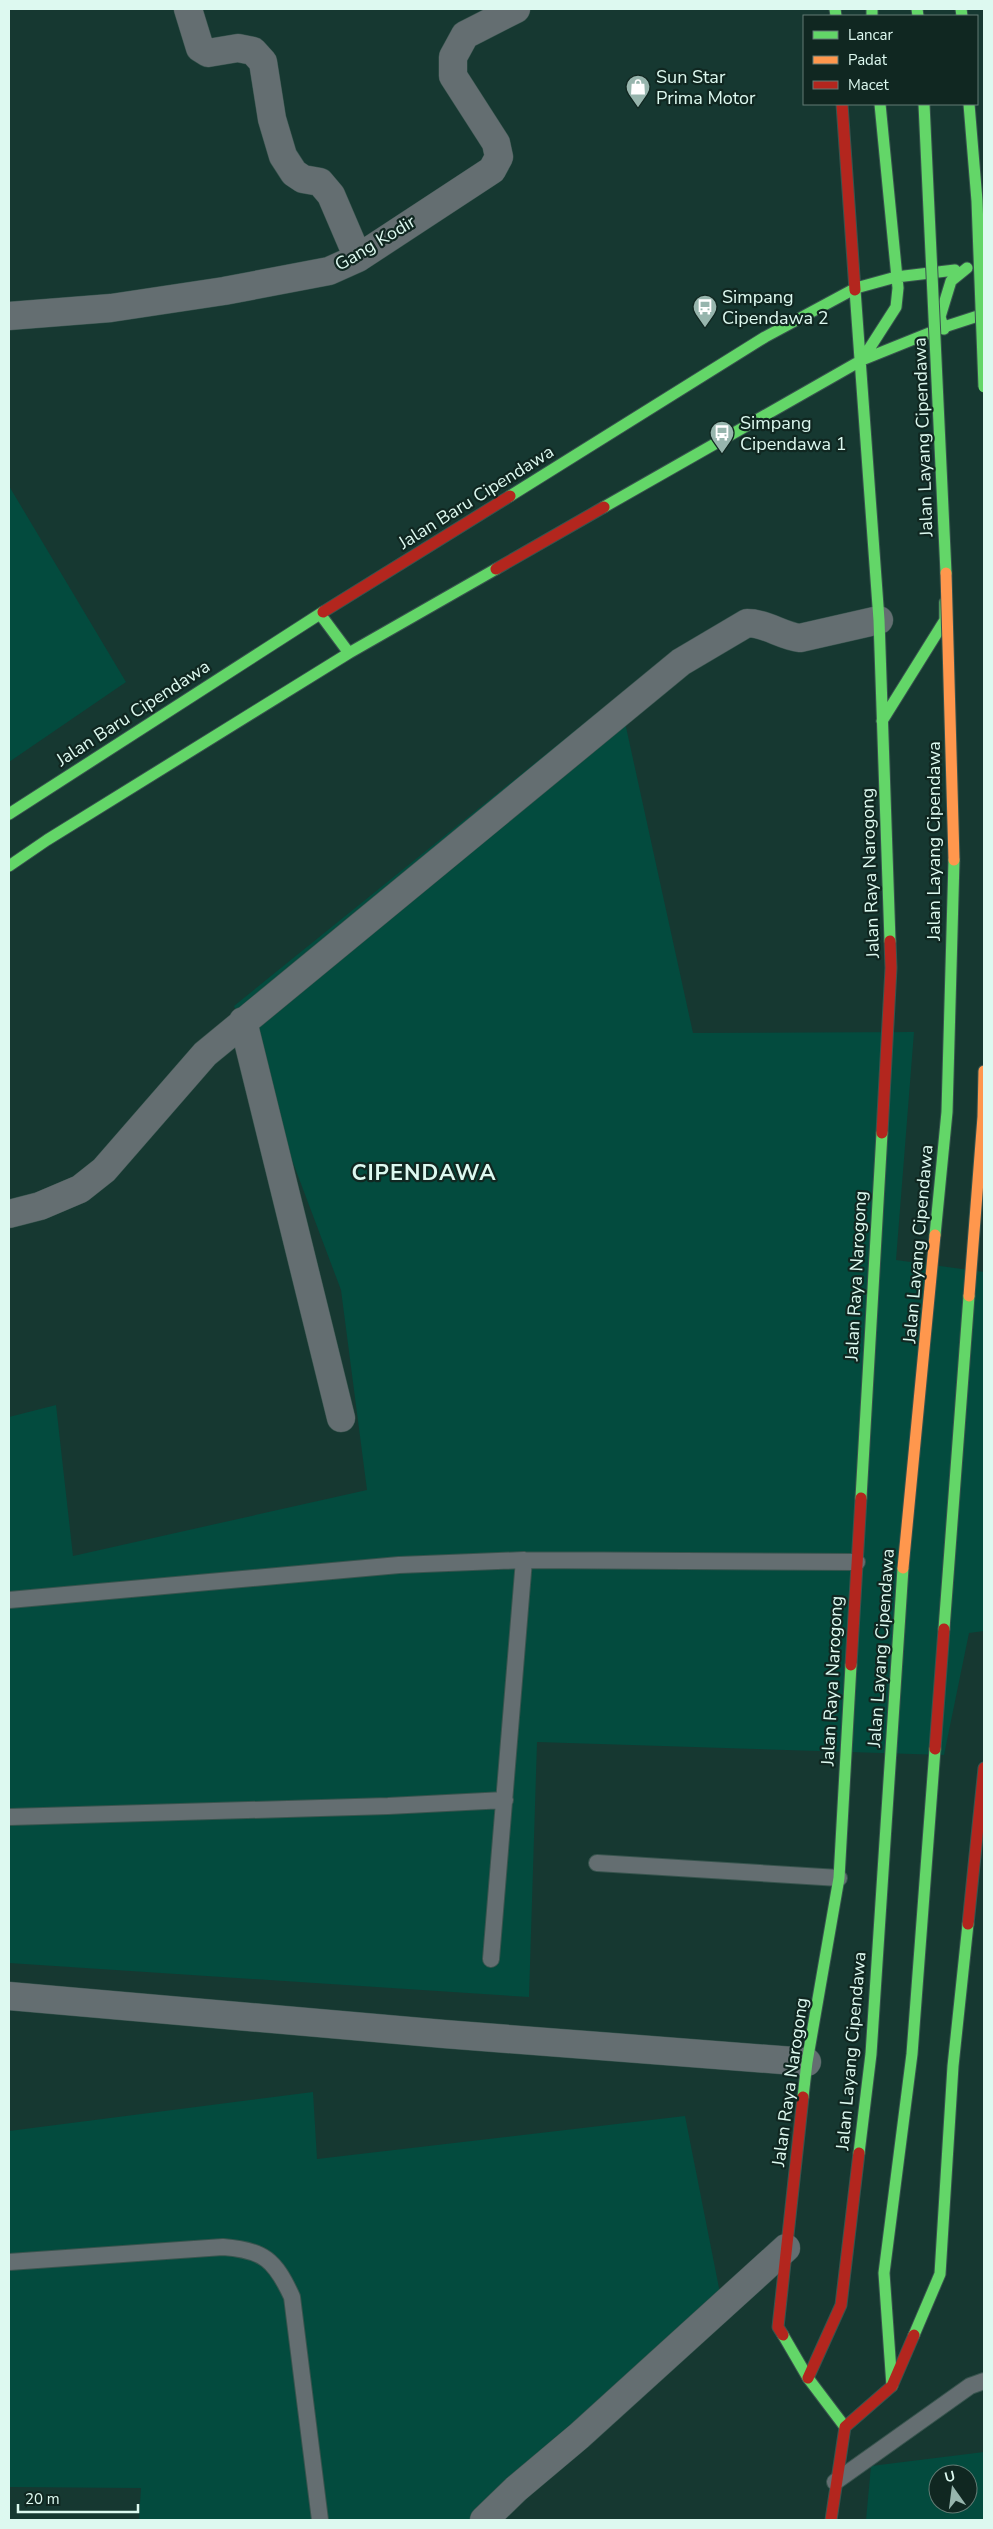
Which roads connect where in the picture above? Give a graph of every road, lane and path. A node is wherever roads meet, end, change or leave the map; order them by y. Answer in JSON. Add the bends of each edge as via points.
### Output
{"nodes":[{"id":1,"x":188,"y":9,"type":"edge"},
{"id":2,"x":516,"y":9,"type":"edge"},
{"id":3,"x":842,"y":105,"type":"edge"},
{"id":4,"x":880,"y":105,"type":"edge"},
{"id":5,"x":924,"y":105,"type":"edge"},
{"id":6,"x":969,"y":105,"type":"edge"},
{"id":7,"x":358,"y":258,"type":"junction"},
{"id":8,"x":984,"y":265,"type":"edge"},
{"id":9,"x":967,"y":268,"type":"junction"},
{"id":10,"x":896,"y":277,"type":"junction"},
{"id":11,"x":856,"y":288,"type":"junction"},
{"id":12,"x":984,"y":314,"type":"edge"},
{"id":13,"x":9,"y":316,"type":"edge"},
{"id":14,"x":944,"y":327,"type":"junction"},
{"id":15,"x":862,"y":360,"type":"junction"},
{"id":16,"x":984,"y":387,"type":"edge"},
{"id":17,"x":320,"y":614,"type":"junction"},
{"id":18,"x":879,"y":620,"type":"junction"},
{"id":19,"x":349,"y":653,"type":"junction"},
{"id":20,"x":882,"y":720,"type":"junction"},
{"id":21,"x":9,"y":814,"type":"edge"},
{"id":22,"x":9,"y":866,"type":"edge"},
{"id":23,"x":243,"y":1021,"type":"junction"},
{"id":24,"x":984,"y":1071,"type":"edge"},
{"id":25,"x":9,"y":1214,"type":"edge"},
{"id":26,"x":341,"y":1418,"type":"dead end"},
{"id":27,"x":524,"y":1560,"type":"junction"},
{"id":28,"x":857,"y":1562,"type":"junction"},
{"id":29,"x":9,"y":1600,"type":"edge"},
{"id":30,"x":984,"y":1768,"type":"edge"},
{"id":31,"x":983,"y":1795,"type":"edge"},
{"id":32,"x":505,"y":1800,"type":"junction"},
{"id":33,"x":9,"y":1817,"type":"edge"},
{"id":34,"x":598,"y":1863,"type":"dead end"},
{"id":35,"x":839,"y":1878,"type":"junction"},
{"id":36,"x":491,"y":1959,"type":"dead end"},
{"id":37,"x":9,"y":1996,"type":"edge"},
{"id":38,"x":808,"y":2062,"type":"junction"},
{"id":39,"x":786,"y":2248,"type":"junction"},
{"id":40,"x":9,"y":2262,"type":"edge"},
{"id":41,"x":808,"y":2378,"type":"junction"},
{"id":42,"x":984,"y":2381,"type":"edge"},
{"id":43,"x":892,"y":2386,"type":"junction"},
{"id":44,"x":845,"y":2428,"type":"junction"},
{"id":45,"x":835,"y":2482,"type":"junction"},
{"id":46,"x":320,"y":2520,"type":"edge"},
{"id":47,"x":484,"y":2520,"type":"edge"},
{"id":48,"x":831,"y":2520,"type":"edge"}],
"edges":[{"from":1,"to":7,"type":"street","via":[[200,48],[208,53],[238,48],[253,50],[263,62],[282,156],[294,173],[303,179],[320,182],[331,195]]},
{"from":2,"to":7,"type":"street","name":"Gang Kodir","via":[[464,35],[453,57],[453,76],[496,143],[499,157],[492,170]]},
{"from":3,"to":11,"type":"main road","name":"Jalan Raya Narogong"},
{"from":4,"to":10,"type":"main road"},
{"from":5,"to":41,"type":"main road","name":"Jalan Layang Cipendawa","bridge":true,"via":[[950,668],[954,884],[947,1112],[903,1568],[871,2054],[841,2305]]},
{"from":6,"to":16,"type":"main road","bridge":true,"via":[[977,201]]},
{"from":7,"to":13,"type":"street","name":"Gang Kodir","via":[[329,271],[224,291],[111,308]]},
{"from":8,"to":9,"type":"main road","name":"Jalan Baru Cipendawa"},
{"from":9,"to":10,"type":"main road","name":"Jalan Baru Cipendawa"},
{"from":9,"to":14,"type":"main road","via":[[951,281],[940,317]]},
{"from":10,"to":11,"type":"main road","name":"Jalan Baru Cipendawa"},
{"from":10,"to":15,"type":"main road","via":[[896,307]]},
{"from":11,"to":15,"type":"main road","name":"Jalan Raya Narogong"},
{"from":11,"to":17,"type":"main road","name":"Jalan Baru Cipendawa","via":[[765,337]]},
{"from":12,"to":14,"type":"main road"},
{"from":14,"to":15,"type":"main road"},
{"from":14,"to":20,"type":"main road","via":[[945,620]]},
{"from":15,"to":18,"type":"main road","name":"Jalan Raya Narogong"},
{"from":15,"to":19,"type":"main road"},
{"from":17,"to":19,"type":"main road"},
{"from":17,"to":21,"type":"main road","name":"Jalan Baru Cipendawa"},
{"from":18,"to":20,"type":"main road","name":"Jalan Raya Narogong"},
{"from":18,"to":23,"type":"street","via":[[800,638],[757,623],[747,623],[681,662]]},
{"from":19,"to":22,"type":"main road"},
{"from":20,"to":28,"type":"main road","name":"Jalan Raya Narogong","via":[[891,968]]},
{"from":23,"to":25,"type":"street","via":[[206,1054],[104,1170],[80,1189],[40,1206]]},
{"from":23,"to":26,"type":"street"},
{"from":24,"to":43,"type":"main road","via":[[912,2054],[884,2273]]},
{"from":27,"to":28,"type":"lane"},
{"from":27,"to":29,"type":"lane","via":[[399,1565]]},
{"from":27,"to":32,"type":"lane"},
{"from":28,"to":35,"type":"main road","name":"Jalan Raya Narogong"},
{"from":30,"to":31,"type":"main road"},
{"from":31,"to":43,"type":"main road","via":[[953,2066],[940,2274]]},
{"from":32,"to":33,"type":"lane"},
{"from":32,"to":36,"type":"lane"},
{"from":34,"to":35,"type":"lane"},
{"from":35,"to":38,"type":"main road","name":"Jalan Raya Narogong"},
{"from":37,"to":38,"type":"street"},
{"from":38,"to":39,"type":"main road","name":"Jalan Raya Narogong"},
{"from":39,"to":41,"type":"main road","name":"Jalan Raya Narogong","via":[[778,2328]]},
{"from":39,"to":47,"type":"street"},
{"from":40,"to":46,"type":"lane","via":[[223,2247],[244,2249],[263,2256],[281,2272],[292,2297]]},
{"from":41,"to":44,"type":"main road","name":"Jalan Raya Narogong"},
{"from":42,"to":45,"type":"lane","via":[[970,2386]]},
{"from":43,"to":44,"type":"main road"},
{"from":44,"to":45,"type":"main road"},
{"from":45,"to":48,"type":"main road"}]}
